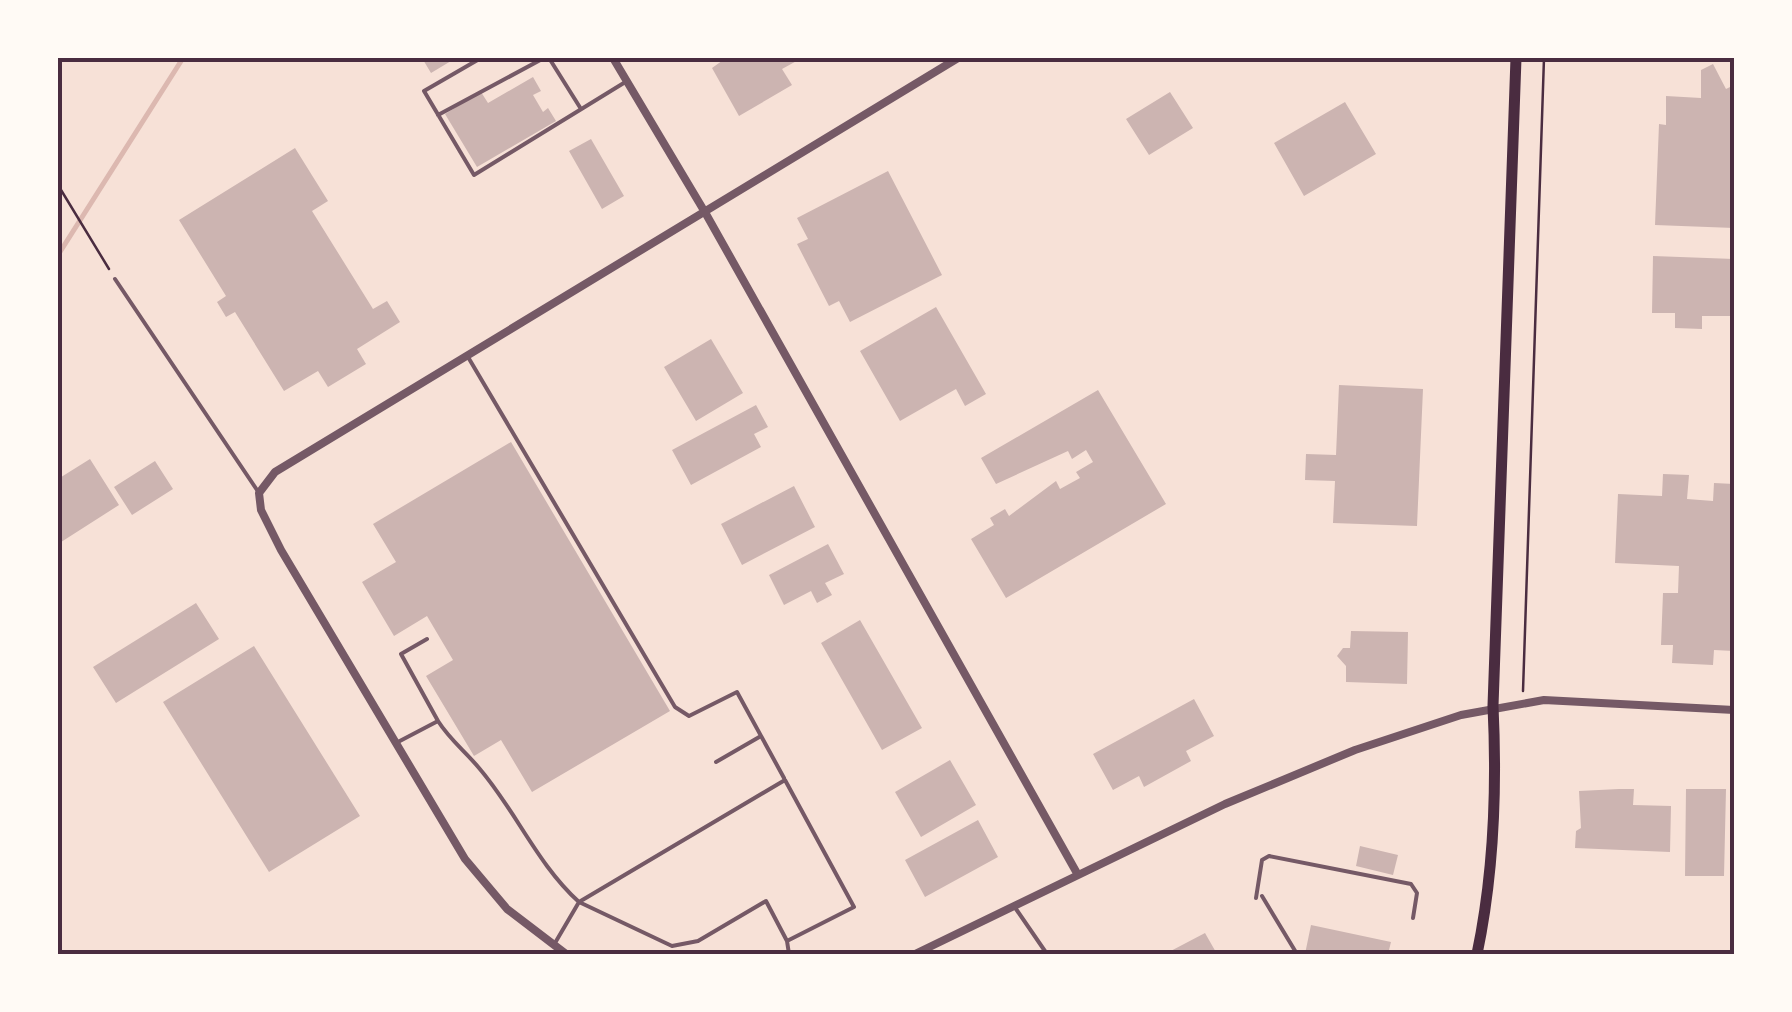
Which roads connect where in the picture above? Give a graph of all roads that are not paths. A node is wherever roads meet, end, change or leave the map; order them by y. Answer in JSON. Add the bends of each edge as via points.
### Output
{"nodes":[{"id":1,"x":482,"y":58,"type":"edge"},
{"id":2,"x":547,"y":58,"type":"edge"},
{"id":3,"x":613,"y":58,"type":"edge"},
{"id":4,"x":958,"y":58,"type":"edge"},
{"id":5,"x":1516,"y":58,"type":"edge"},
{"id":6,"x":627,"y":81,"type":"junction"},
{"id":7,"x":581,"y":109,"type":"junction"},
{"id":8,"x":438,"y":115,"type":"junction"},
{"id":9,"x":706,"y":214,"type":"junction"},
{"id":10,"x":115,"y":278,"type":"road end"},
{"id":11,"x":468,"y":356,"type":"junction"},
{"id":12,"x":259,"y":492,"type":"junction"},
{"id":13,"x":427,"y":639,"type":"dead end"},
{"id":14,"x":1494,"y":706,"type":"junction"},
{"id":15,"x":1734,"y":710,"type":"edge"},
{"id":16,"x":438,"y":720,"type":"junction"},
{"id":17,"x":761,"y":736,"type":"junction"},
{"id":18,"x":396,"y":743,"type":"junction"},
{"id":19,"x":716,"y":762,"type":"dead end"},
{"id":20,"x":785,"y":780,"type":"junction"},
{"id":21,"x":1078,"y":875,"type":"junction"},
{"id":22,"x":579,"y":902,"type":"junction"},
{"id":23,"x":1014,"y":905,"type":"junction"},
{"id":24,"x":1413,"y":918,"type":"dead end"},
{"id":25,"x":940,"y":940,"type":"junction"},
{"id":26,"x":787,"y":941,"type":"junction"},
{"id":27,"x":552,"y":948,"type":"junction"},
{"id":28,"x":566,"y":954,"type":"edge"},
{"id":29,"x":789,"y":954,"type":"edge"},
{"id":30,"x":915,"y":954,"type":"edge"},
{"id":31,"x":942,"y":954,"type":"edge"},
{"id":32,"x":1048,"y":954,"type":"edge"},
{"id":33,"x":1297,"y":954,"type":"edge"},
{"id":34,"x":1478,"y":954,"type":"edge"}],
"edges":[{"from":1,"to":8,"type":"lane","via":[[424,91]]},
{"from":2,"to":7,"type":"lane"},
{"from":2,"to":8,"type":"lane"},
{"from":3,"to":6,"type":"street"},
{"from":4,"to":9,"type":"street"},
{"from":5,"to":14,"type":"main road"},
{"from":6,"to":7,"type":"lane"},
{"from":6,"to":9,"type":"street"},
{"from":7,"to":8,"type":"lane","via":[[474,175]]},
{"from":9,"to":11,"type":"street"},
{"from":9,"to":21,"type":"street"},
{"from":10,"to":12,"type":"lane"},
{"from":11,"to":12,"type":"street","via":[[275,472]]},
{"from":11,"to":17,"type":"lane","via":[[675,707],[689,716],[737,692]]},
{"from":12,"to":18,"type":"street","via":[[281,550]]},
{"from":13,"to":16,"type":"lane","via":[[402,654]]},
{"from":14,"to":15,"type":"street","via":[[1544,700]]},
{"from":14,"to":21,"type":"street","via":[[1338,756]]},
{"from":14,"to":34,"type":"main road","via":[[1491,863]]},
{"from":16,"to":18,"type":"lane"},
{"from":16,"to":22,"type":"lane","via":[[457,750],[478,766],[556,881]]},
{"from":17,"to":19,"type":"lane"},
{"from":17,"to":20,"type":"lane"},
{"from":18,"to":27,"type":"street","via":[[465,859]]},
{"from":20,"to":22,"type":"lane"},
{"from":20,"to":26,"type":"lane","via":[[854,907]]},
{"from":21,"to":23,"type":"street"},
{"from":22,"to":26,"type":"lane","via":[[672,946],[698,941],[766,901]]},
{"from":22,"to":27,"type":"lane"},
{"from":23,"to":25,"type":"street"},
{"from":23,"to":32,"type":"lane"},
{"from":24,"to":33,"type":"lane","via":[[1417,893],[1411,884],[1268,856],[1262,860],[1259,897]]},
{"from":25,"to":30,"type":"street"},
{"from":25,"to":31,"type":"lane"},
{"from":26,"to":29,"type":"lane"},
{"from":27,"to":28,"type":"street"}]}
